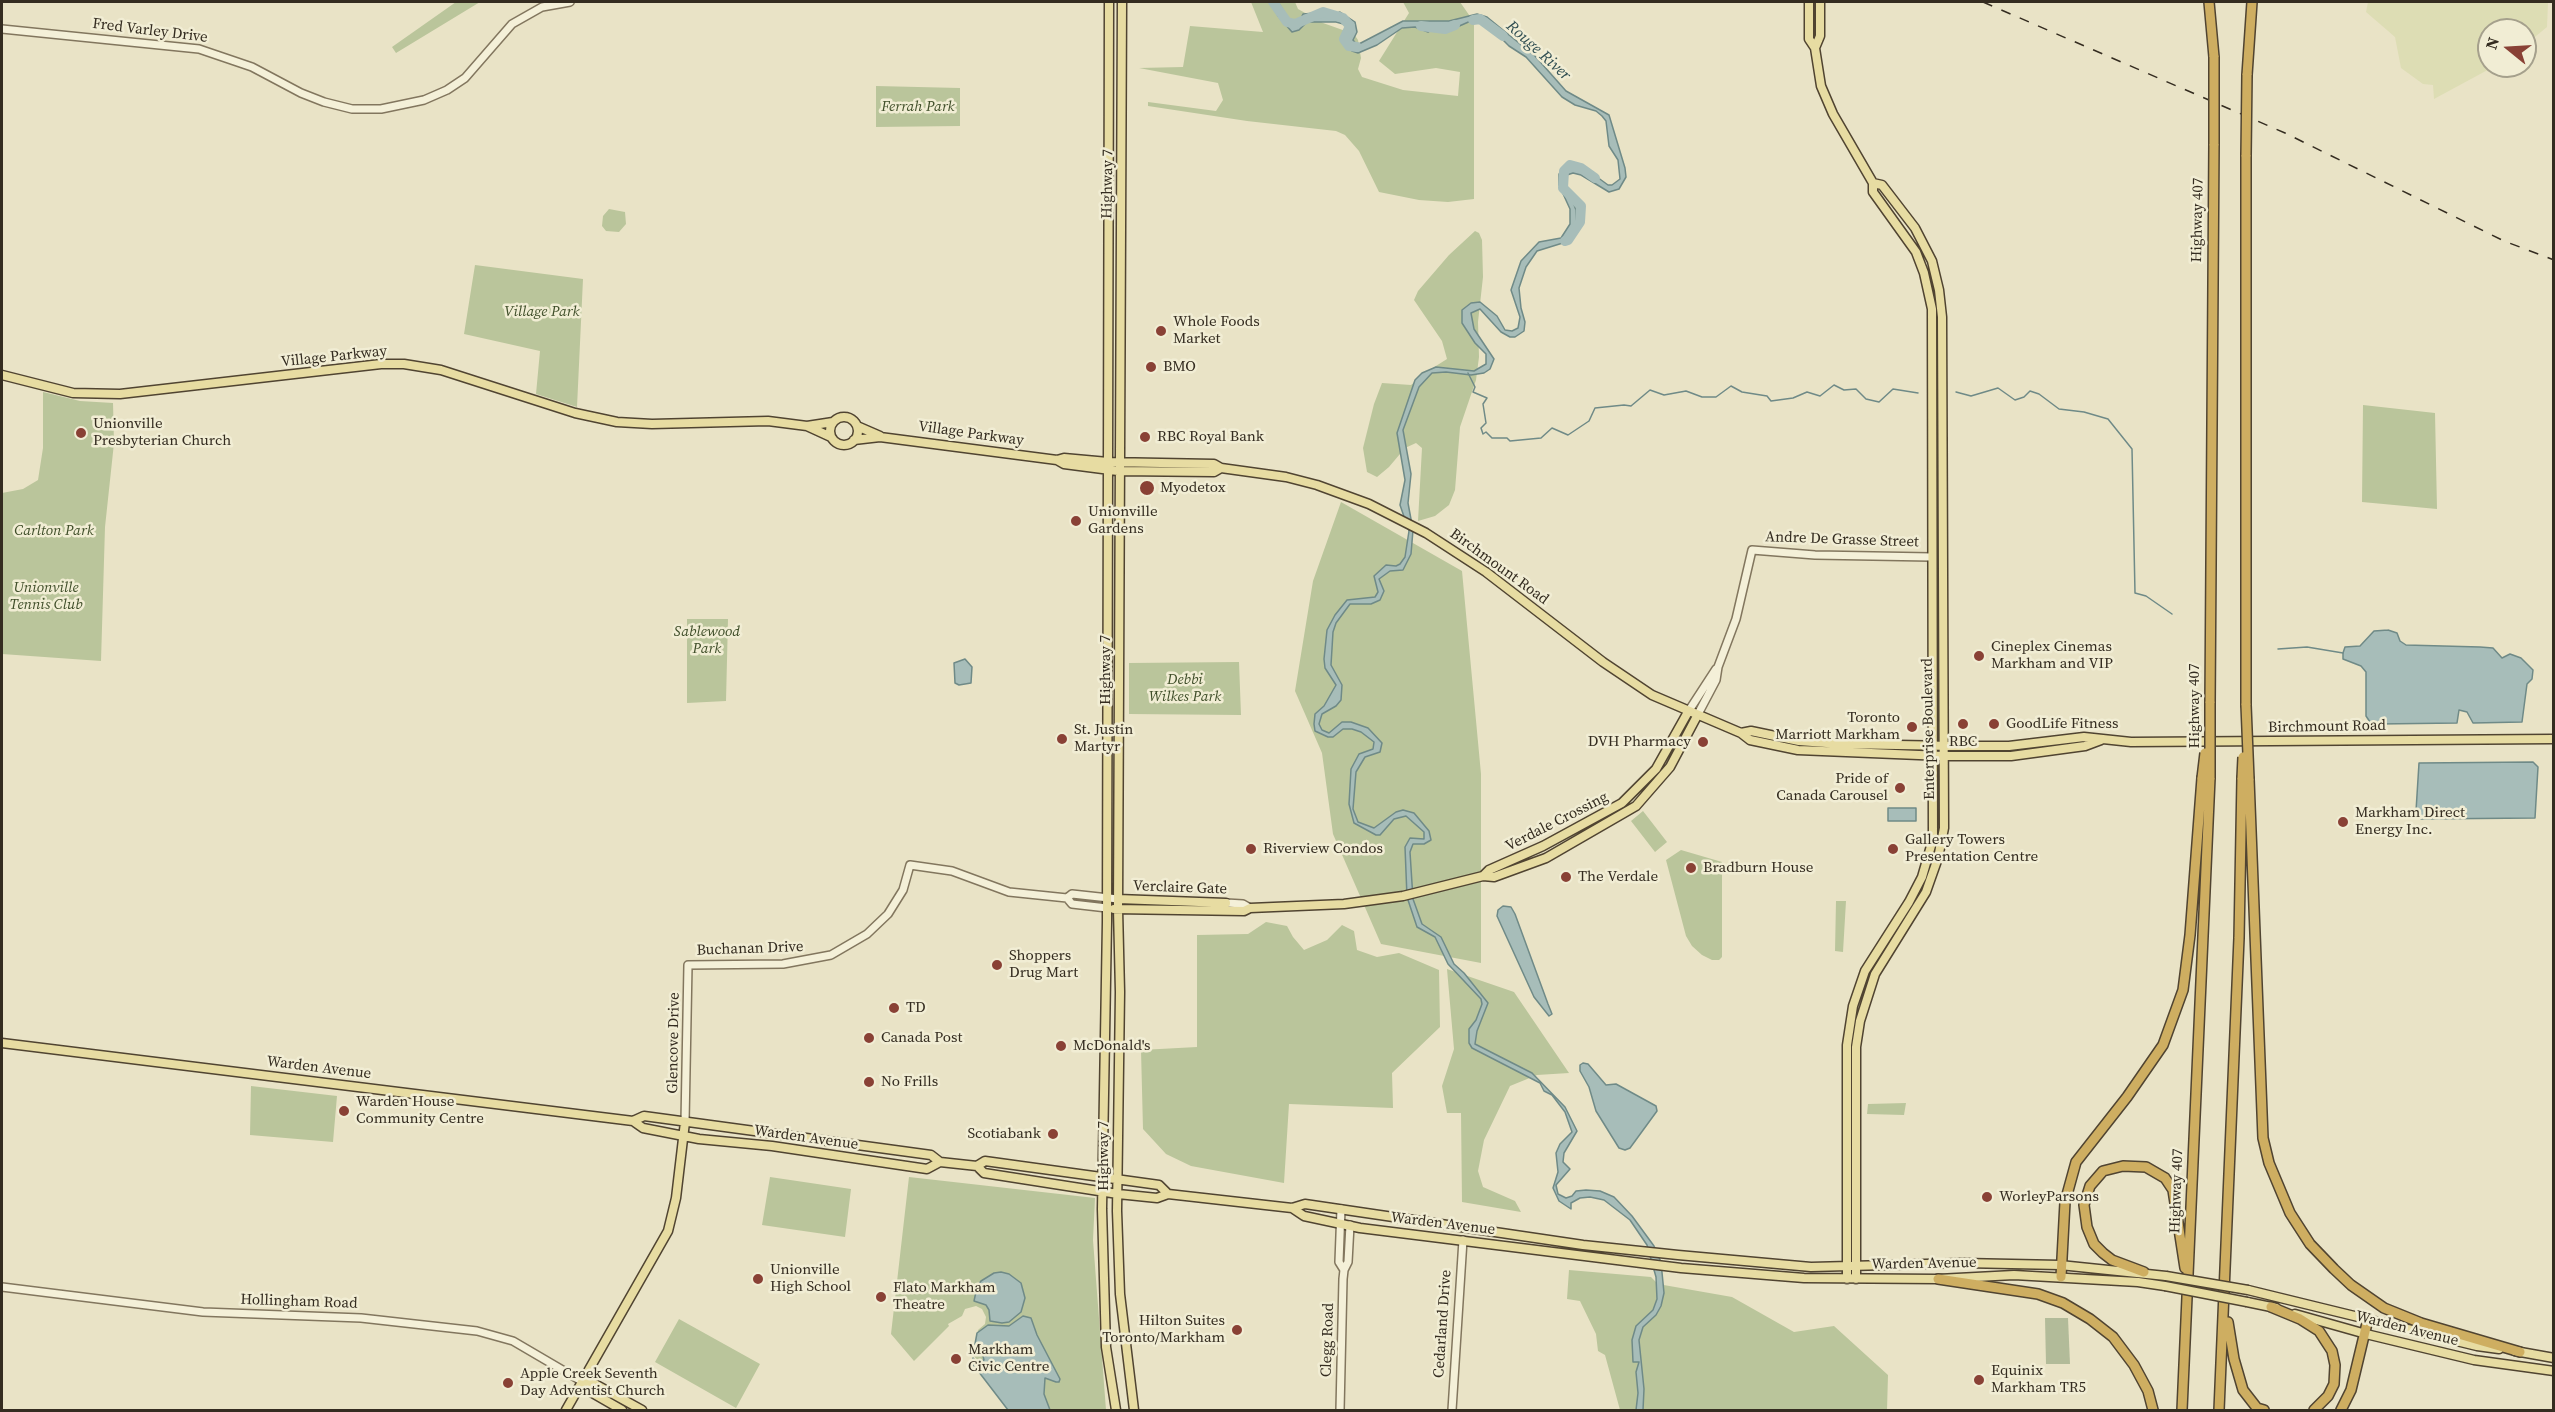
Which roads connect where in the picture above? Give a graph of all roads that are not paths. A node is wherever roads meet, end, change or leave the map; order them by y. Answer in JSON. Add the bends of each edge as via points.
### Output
{"nodes":[{"id":1,"x":570,"y":2,"type":"edge"},
{"id":2,"x":1108,"y":2,"type":"edge"},
{"id":3,"x":1122,"y":2,"type":"edge"},
{"id":4,"x":1809,"y":2,"type":"edge"},
{"id":5,"x":1820,"y":2,"type":"edge"},
{"id":6,"x":2209,"y":2,"type":"edge"},
{"id":7,"x":2214,"y":2,"type":"edge"},
{"id":8,"x":2249,"y":2,"type":"edge"},
{"id":9,"x":2,"y":29,"type":"edge"},
{"id":10,"x":1815,"y":48,"type":"junction"},
{"id":11,"x":2214,"y":57,"type":"junction"},
{"id":12,"x":1873,"y":183,"type":"junction"},
{"id":13,"x":2,"y":375,"type":"edge"},
{"id":14,"x":833,"y":422,"type":"junction"},
{"id":15,"x":807,"y":426,"type":"junction"},
{"id":16,"x":857,"y":426,"type":"junction"},
{"id":17,"x":831,"y":437,"type":"junction"},
{"id":18,"x":880,"y":437,"type":"junction"},
{"id":19,"x":854,"y":440,"type":"junction"},
{"id":20,"x":1119,"y":461,"type":"junction"},
{"id":21,"x":1108,"y":466,"type":"junction"},
{"id":22,"x":1221,"y":468,"type":"junction"},
{"id":23,"x":1118,"y":471,"type":"junction"},
{"id":24,"x":1752,"y":550,"type":"joint"},
{"id":25,"x":1931,"y":557,"type":"junction"},
{"id":26,"x":1692,"y":714,"type":"junction"},
{"id":27,"x":1741,"y":733,"type":"junction"},
{"id":28,"x":2553,"y":739,"type":"edge"},
{"id":29,"x":2101,"y":740,"type":"junction"},
{"id":30,"x":1939,"y":745,"type":"junction"},
{"id":31,"x":1934,"y":756,"type":"junction"},
{"id":32,"x":1943,"y":756,"type":"junction"},
{"id":33,"x":2206,"y":778,"type":"junction"},
{"id":34,"x":2246,"y":779,"type":"junction"},
{"id":35,"x":910,"y":865,"type":"joint"},
{"id":36,"x":1067,"y":898,"type":"junction"},
{"id":37,"x":1107,"y":898,"type":"junction"},
{"id":38,"x":1226,"y":903,"type":"joint"},
{"id":39,"x":1118,"y":904,"type":"junction"},
{"id":40,"x":1107,"y":908,"type":"junction"},
{"id":41,"x":1250,"y":908,"type":"junction"},
{"id":42,"x":688,"y":964,"type":"joint"},
{"id":43,"x":2,"y":1043,"type":"edge"},
{"id":44,"x":633,"y":1121,"type":"junction"},
{"id":45,"x":685,"y":1122,"type":"junction"},
{"id":46,"x":684,"y":1135,"type":"junction"},
{"id":47,"x":940,"y":1162,"type":"junction"},
{"id":48,"x":977,"y":1166,"type":"junction"},
{"id":49,"x":1103,"y":1176,"type":"junction"},
{"id":50,"x":1118,"y":1178,"type":"junction"},
{"id":51,"x":1102,"y":1191,"type":"junction"},
{"id":52,"x":1118,"y":1194,"type":"junction"},
{"id":53,"x":1168,"y":1194,"type":"junction"},
{"id":54,"x":1292,"y":1208,"type":"junction"},
{"id":55,"x":1341,"y":1209,"type":"junction"},
{"id":56,"x":1340,"y":1223,"type":"junction"},
{"id":57,"x":1350,"y":1225,"type":"junction"},
{"id":58,"x":1462,"y":1240,"type":"junction"},
{"id":59,"x":2060,"y":1265,"type":"junction"},
{"id":60,"x":1852,"y":1266,"type":"junction"},
{"id":61,"x":1344,"y":1270,"type":"junction"},
{"id":62,"x":2144,"y":1272,"type":"junction"},
{"id":63,"x":2061,"y":1277,"type":"junction"},
{"id":64,"x":1852,"y":1279,"type":"junction"},
{"id":65,"x":1938,"y":1279,"type":"junction"},
{"id":66,"x":2188,"y":1284,"type":"junction"},
{"id":67,"x":2,"y":1287,"type":"edge"},
{"id":68,"x":2225,"y":1302,"type":"junction"},
{"id":69,"x":2271,"y":1307,"type":"junction"},
{"id":70,"x":2368,"y":1319,"type":"junction"},
{"id":71,"x":2366,"y":1334,"type":"junction"},
{"id":72,"x":2520,"y":1352,"type":"junction"},
{"id":73,"x":2553,"y":1358,"type":"edge"},
{"id":74,"x":2553,"y":1371,"type":"edge"},
{"id":75,"x":583,"y":1382,"type":"junction"},
{"id":76,"x":566,"y":1410,"type":"edge"},
{"id":77,"x":622,"y":1410,"type":"edge"},
{"id":78,"x":642,"y":1410,"type":"edge"},
{"id":79,"x":1116,"y":1410,"type":"edge"},
{"id":80,"x":1134,"y":1410,"type":"edge"},
{"id":81,"x":1340,"y":1410,"type":"edge"},
{"id":82,"x":1452,"y":1410,"type":"edge"},
{"id":83,"x":2153,"y":1410,"type":"edge"},
{"id":84,"x":2182,"y":1410,"type":"edge"},
{"id":85,"x":2219,"y":1410,"type":"edge"},
{"id":86,"x":2264,"y":1410,"type":"edge"},
{"id":87,"x":2314,"y":1410,"type":"edge"},
{"id":88,"x":2341,"y":1410,"type":"edge"}],
"edges":[{"from":1,"to":9,"type":"street","name":"Fred Varley Drive","via":[[542,7],[512,24],[465,78],[447,90],[424,100],[381,109],[352,109],[324,102],[252,67],[199,49]]},
{"from":2,"to":21,"type":"main road","name":"Highway 7"},
{"from":3,"to":20,"type":"main road","name":"Highway 7"},
{"from":4,"to":10,"type":"main road","name":"Enterprise Boulevard","via":[[1809,39]]},
{"from":5,"to":10,"type":"main road","name":"Enterprise Boulevard","via":[[1820,36]]},
{"from":6,"to":11,"type":"highway"},
{"from":7,"to":11,"type":"highway","name":"Highway 407"},
{"from":8,"to":34,"type":"highway","bridge":true},
{"from":10,"to":12,"type":"main road","name":"Enterprise Boulevard","via":[[1821,86],[1829,105]]},
{"from":11,"to":33,"type":"highway","name":"Highway 407","bridge":true,"via":[[2210,703]]},
{"from":12,"to":25,"type":"main road","name":"Enterprise Boulevard","via":[[1873,192],[1916,252],[1932,309]]},
{"from":12,"to":30,"type":"main road","name":"Enterprise Boulevard","via":[[1882,185],[1915,228],[1932,261],[1939,290]]},
{"from":13,"to":15,"type":"main road","name":"Village Parkway","via":[[73,393],[120,394],[404,364],[441,370],[575,413],[617,422],[768,420]]},
{"from":14,"to":15,"type":"main road","name":"Village Parkway"},
{"from":14,"to":16,"type":"main road","via":[[847,417]]},
{"from":14,"to":17,"type":"main road"},
{"from":15,"to":17,"type":"main road","name":"Village Parkway"},
{"from":16,"to":18,"type":"main road","name":"Village Parkway"},
{"from":16,"to":19,"type":"main road"},
{"from":17,"to":19,"type":"main road","via":[[842,445]]},
{"from":18,"to":19,"type":"main road","name":"Village Parkway"},
{"from":18,"to":21,"type":"main road","name":"Village Parkway"},
{"from":20,"to":21,"type":"main road","name":"Village Parkway"},
{"from":20,"to":22,"type":"main road","name":"Birchmount Road","via":[[1214,464]]},
{"from":20,"to":23,"type":"main road","name":"Highway 7"},
{"from":21,"to":23,"type":"main road","name":"Birchmount Road"},
{"from":21,"to":37,"type":"main road","name":"Highway 7"},
{"from":22,"to":23,"type":"main road","name":"Birchmount Road","via":[[1214,472]]},
{"from":22,"to":26,"type":"main road","name":"Birchmount Road","via":[[1317,484],[1407,522],[1486,572],[1603,662]]},
{"from":23,"to":39,"type":"main road","name":"Highway 7"},
{"from":24,"to":25,"type":"street","name":"Andre De Grasse Street"},
{"from":24,"to":26,"type":"street","name":"Verdale Crossing","via":[[1736,619],[1718,667]]},
{"from":25,"to":30,"type":"main road","name":"Enterprise Boulevard"},
{"from":26,"to":27,"type":"main road","name":"Birchmount Road"},
{"from":26,"to":41,"type":"main road","name":"Verdale Crossing","via":[[1656,769],[1622,803],[1483,876],[1403,896],[1344,904]]},
{"from":27,"to":30,"type":"main road","name":"Birchmount Road","via":[[1751,731],[1840,744]]},
{"from":27,"to":31,"type":"main road","name":"Birchmount Road","via":[[1750,740],[1798,750]]},
{"from":28,"to":29,"type":"main road","name":"Birchmount Road"},
{"from":29,"to":30,"type":"main road","name":"Birchmount Road","via":[[2084,737],[2009,746]]},
{"from":29,"to":32,"type":"main road","name":"Birchmount Road","via":[[2085,746],[2011,756]]},
{"from":30,"to":31,"type":"main road","name":"Enterprise Boulevard"},
{"from":30,"to":32,"type":"main road","name":"Enterprise Boulevard"},
{"from":31,"to":32,"type":"main road","name":"Birchmount Road"},
{"from":31,"to":60,"type":"main road","name":"Enterprise Boulevard","via":[[1933,838],[1922,877],[1865,971],[1853,1006],[1847,1045],[1846,1155]]},
{"from":32,"to":60,"type":"main road","name":"Enterprise Boulevard","via":[[1944,828],[1938,858],[1926,892],[1875,974],[1860,1021],[1856,1047]]},
{"from":33,"to":59,"type":"highway","via":[[2183,990],[2163,1044],[2076,1162],[2065,1202]]},
{"from":33,"to":66,"type":"highway","name":"Highway 407"},
{"from":34,"to":68,"type":"highway"},
{"from":34,"to":72,"type":"highway","via":[[2263,1138],[2290,1213],[2310,1244],[2334,1269],[2384,1308]]},
{"from":35,"to":36,"type":"street","name":"Verclaire Gate","via":[[952,871],[1009,892]]},
{"from":35,"to":42,"type":"street","name":"Buchanan Drive","via":[[903,890],[888,914],[867,934],[831,955],[783,964]]},
{"from":36,"to":37,"type":"street","name":"Verclaire Gate","via":[[1072,894]]},
{"from":36,"to":40,"type":"street","name":"Verclaire Gate","via":[[1072,904]]},
{"from":37,"to":39,"type":"street","name":"Verclaire Gate"},
{"from":37,"to":40,"type":"main road","name":"Highway 7"},
{"from":38,"to":39,"type":"main road","name":"Verclaire Gate"},
{"from":38,"to":41,"type":"street","name":"Verclaire Gate"},
{"from":39,"to":40,"type":"main road","name":"Verclaire Gate"},
{"from":39,"to":41,"type":"main road","name":"Verclaire Gate","via":[[1244,911]]},
{"from":39,"to":50,"type":"main road","name":"Highway 7"},
{"from":40,"to":49,"type":"main road","name":"Highway 7"},
{"from":42,"to":45,"type":"street","name":"Glencove Drive"},
{"from":43,"to":44,"type":"main road","name":"Warden Avenue"},
{"from":44,"to":45,"type":"main road","name":"Warden Avenue","via":[[644,1116]]},
{"from":44,"to":46,"type":"main road","name":"Warden Avenue","via":[[643,1128]]},
{"from":45,"to":46,"type":"main road"},
{"from":45,"to":47,"type":"main road","name":"Warden Avenue","via":[[931,1155]]},
{"from":46,"to":47,"type":"main road","name":"Warden Avenue","via":[[927,1169]]},
{"from":46,"to":75,"type":"main road","via":[[668,1231]]},
{"from":47,"to":48,"type":"main road","name":"Warden Avenue"},
{"from":48,"to":49,"type":"main road","name":"Warden Avenue","via":[[985,1161]]},
{"from":48,"to":51,"type":"main road","name":"Warden Avenue","via":[[984,1173]]},
{"from":49,"to":50,"type":"main road","name":"Warden Avenue"},
{"from":49,"to":51,"type":"main road","name":"Highway 7"},
{"from":50,"to":52,"type":"main road","name":"Highway 7"},
{"from":50,"to":53,"type":"main road","name":"Warden Avenue","via":[[1159,1185]]},
{"from":51,"to":52,"type":"main road","name":"Warden Avenue"},
{"from":51,"to":79,"type":"main road","name":"Highway 7","via":[[1106,1347]]},
{"from":52,"to":53,"type":"main road","name":"Warden Avenue","via":[[1157,1198]]},
{"from":52,"to":80,"type":"main road","name":"Highway 7","via":[[1120,1294]]},
{"from":53,"to":54,"type":"main road","name":"Warden Avenue"},
{"from":54,"to":55,"type":"main road","name":"Warden Avenue","via":[[1305,1204]]},
{"from":54,"to":56,"type":"main road","name":"Warden Avenue","via":[[1304,1216]]},
{"from":55,"to":56,"type":"street","name":"Clegg Road"},
{"from":55,"to":60,"type":"main road","name":"Warden Avenue","via":[[1635,1251],[1811,1267]]},
{"from":56,"to":57,"type":"main road","name":"Warden Avenue"},
{"from":56,"to":61,"type":"street","name":"Clegg Road","via":[[1339,1262]]},
{"from":57,"to":58,"type":"main road","name":"Warden Avenue"},
{"from":57,"to":61,"type":"street","name":"Clegg Road"},
{"from":58,"to":64,"type":"main road","name":"Warden Avenue","via":[[1681,1268]]},
{"from":58,"to":82,"type":"street","name":"Cedarland Drive"},
{"from":59,"to":60,"type":"main road","name":"Warden Avenue"},
{"from":59,"to":62,"type":"main road","name":"Warden Avenue"},
{"from":59,"to":63,"type":"highway"},
{"from":60,"to":64,"type":"main road","name":"Enterprise Boulevard"},
{"from":61,"to":81,"type":"street","name":"Clegg Road"},
{"from":62,"to":66,"type":"highway","via":[[2112,1260],[2094,1244],[2087,1227],[2084,1205],[2090,1186],[2103,1171],[2123,1166],[2146,1167],[2165,1178],[2173,1190]]},
{"from":62,"to":70,"type":"main road","name":"Warden Avenue","bridge":true,"via":[[2248,1290]]},
{"from":63,"to":65,"type":"main road","name":"Warden Avenue"},
{"from":63,"to":69,"type":"main road","name":"Warden Avenue","bridge":true,"via":[[2164,1286]]},
{"from":64,"to":65,"type":"main road","name":"Warden Avenue"},
{"from":65,"to":83,"type":"highway","via":[[2038,1294],[2090,1319],[2113,1337],[2134,1365]]},
{"from":66,"to":84,"type":"highway","name":"Highway 407"},
{"from":67,"to":75,"type":"street","name":"Hollingham Road","via":[[203,1312],[361,1318],[477,1330],[513,1341]]},
{"from":68,"to":85,"type":"highway"},
{"from":68,"to":86,"type":"highway","via":[[2243,1390],[2257,1408]]},
{"from":69,"to":71,"type":"main road","name":"Warden Avenue"},
{"from":69,"to":87,"type":"highway","via":[[2319,1331],[2332,1351],[2334,1384]]},
{"from":70,"to":71,"type":"highway"},
{"from":70,"to":72,"type":"main road","name":"Warden Avenue","via":[[2477,1346]]},
{"from":71,"to":74,"type":"main road","name":"Warden Avenue","via":[[2474,1360]]},
{"from":71,"to":88,"type":"highway","via":[[2351,1390]]},
{"from":72,"to":73,"type":"main road","name":"Warden Avenue"},
{"from":75,"to":76,"type":"main road"},
{"from":75,"to":77,"type":"main road","via":[[589,1391]]},
{"from":75,"to":78,"type":"main road","via":[[593,1383]]}]}
